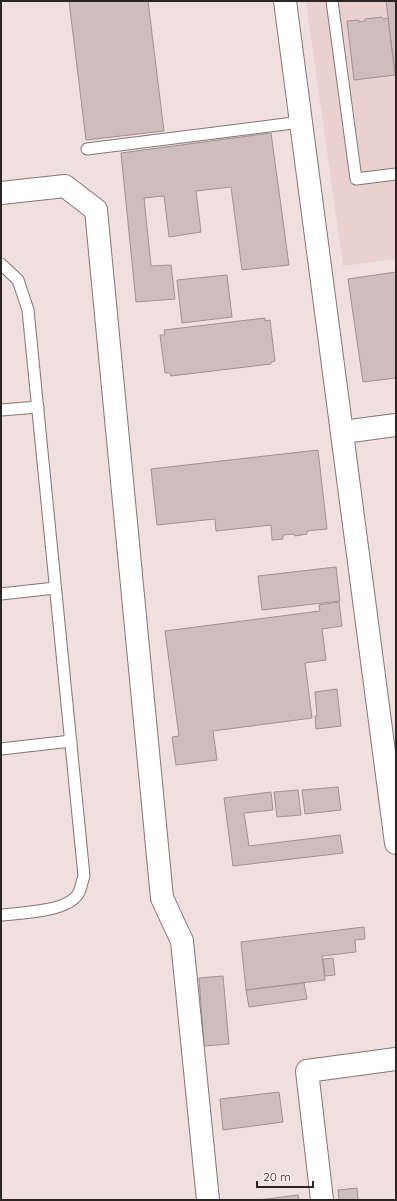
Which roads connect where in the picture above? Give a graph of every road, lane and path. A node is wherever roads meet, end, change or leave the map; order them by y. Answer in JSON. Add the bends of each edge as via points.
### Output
{"nodes":[{"id":1,"x":285,"y":1,"type":"edge"},
{"id":2,"x":332,"y":1,"type":"edge"},
{"id":3,"x":301,"y":122,"type":"junction"},
{"id":4,"x":87,"y":149,"type":"dead end"},
{"id":5,"x":396,"y":174,"type":"edge"},
{"id":6,"x":1,"y":193,"type":"edge"},
{"id":7,"x":1,"y":264,"type":"edge"},
{"id":8,"x":38,"y":407,"type":"junction"},
{"id":9,"x":1,"y":410,"type":"edge"},
{"id":10,"x":396,"y":425,"type":"edge"},
{"id":11,"x":343,"y":432,"type":"junction"},
{"id":12,"x":55,"y":588,"type":"junction"},
{"id":13,"x":1,"y":594,"type":"edge"},
{"id":14,"x":71,"y":741,"type":"junction"},
{"id":15,"x":390,"y":748,"type":"edge"},
{"id":16,"x":1,"y":749,"type":"edge"},
{"id":17,"x":396,"y":843,"type":"edge"},
{"id":18,"x":1,"y":915,"type":"edge"},
{"id":19,"x":396,"y":1059,"type":"edge"},
{"id":20,"x":208,"y":1200,"type":"edge"},
{"id":21,"x":322,"y":1200,"type":"edge"}],
"edges":[{"from":1,"to":3,"type":"street"},
{"from":2,"to":5,"type":"lane","via":[[356,179]]},
{"from":3,"to":4,"type":"lane"},
{"from":3,"to":11,"type":"street"},
{"from":6,"to":20,"type":"street","via":[[65,186],[96,210],[162,898],[182,941]]},
{"from":7,"to":8,"type":"lane","via":[[18,280],[28,310]]},
{"from":8,"to":9,"type":"lane"},
{"from":8,"to":12,"type":"lane"},
{"from":10,"to":11,"type":"street"},
{"from":11,"to":15,"type":"street"},
{"from":12,"to":13,"type":"lane"},
{"from":12,"to":14,"type":"lane"},
{"from":14,"to":16,"type":"lane"},
{"from":14,"to":18,"type":"lane","via":[[84,876],[78,895],[48,910]]},
{"from":15,"to":17,"type":"street"},
{"from":19,"to":21,"type":"street","via":[[307,1072]]}]}
